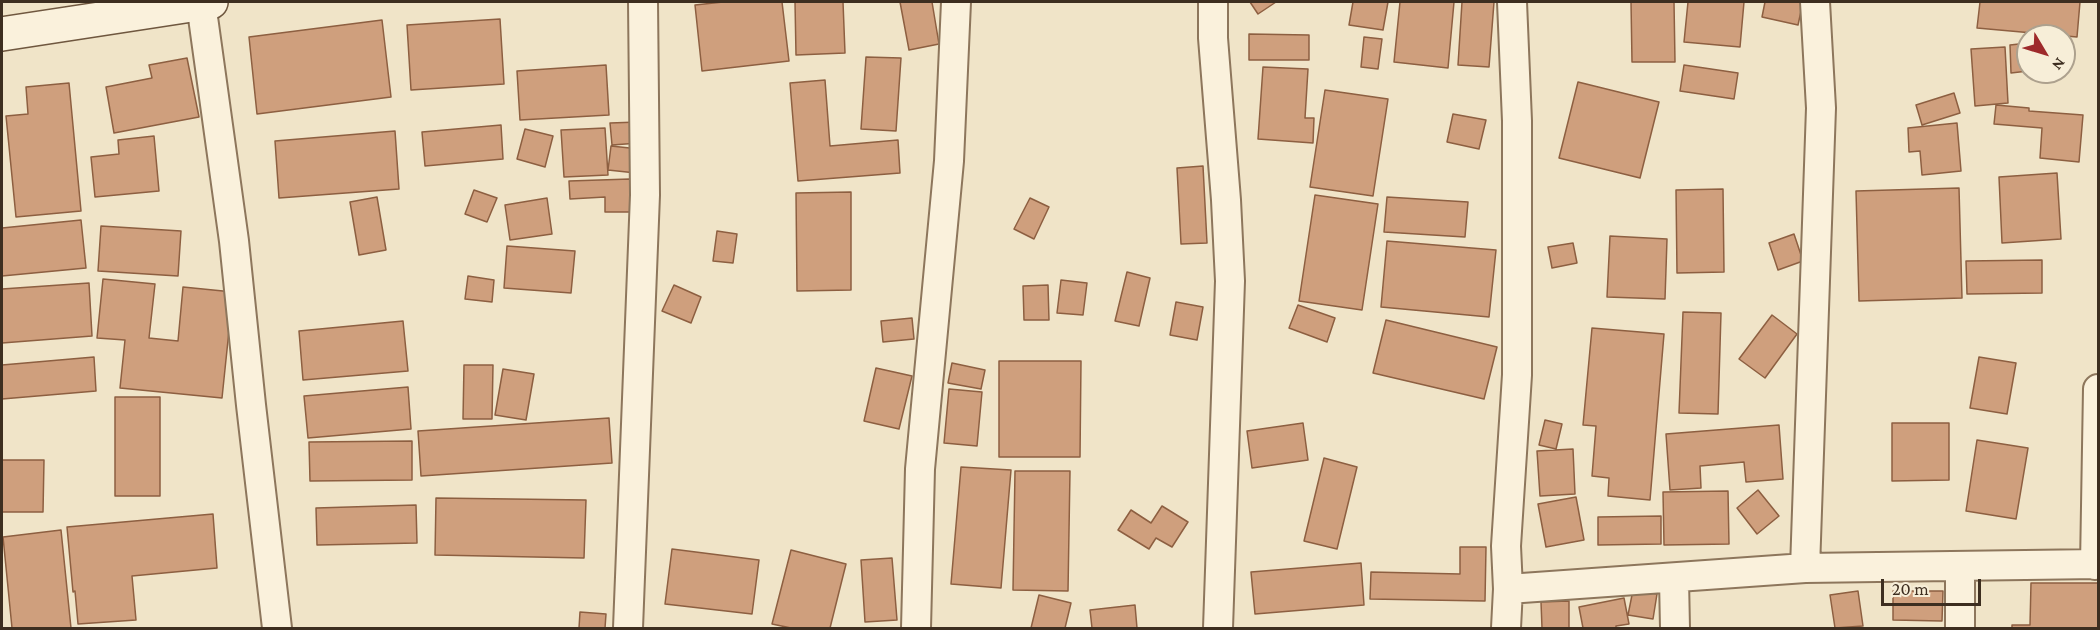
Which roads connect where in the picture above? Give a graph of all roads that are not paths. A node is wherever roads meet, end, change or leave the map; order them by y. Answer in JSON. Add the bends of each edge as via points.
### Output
{"nodes":[{"id":1,"x":206,"y":2,"type":"edge"},
{"id":2,"x":644,"y":2,"type":"edge"},
{"id":3,"x":956,"y":2,"type":"edge"},
{"id":4,"x":1214,"y":2,"type":"edge"},
{"id":5,"x":1512,"y":2,"type":"edge"},
{"id":6,"x":1815,"y":2,"type":"edge"},
{"id":7,"x":2,"y":34,"type":"edge"},
{"id":8,"x":2098,"y":389,"type":"edge"},
{"id":9,"x":2097,"y":564,"type":"edge"},
{"id":10,"x":1960,"y":567,"type":"junction"},
{"id":11,"x":1805,"y":568,"type":"junction"},
{"id":12,"x":1674,"y":579,"type":"junction"},
{"id":13,"x":1508,"y":589,"type":"junction"},
{"id":14,"x":277,"y":628,"type":"edge"},
{"id":15,"x":628,"y":628,"type":"edge"},
{"id":16,"x":916,"y":628,"type":"edge"},
{"id":17,"x":1218,"y":628,"type":"edge"},
{"id":18,"x":1506,"y":628,"type":"edge"},
{"id":19,"x":1675,"y":628,"type":"edge"},
{"id":20,"x":1960,"y":628,"type":"edge"}],
"edges":[{"from":1,"to":7,"type":"main road"},
{"from":1,"to":14,"type":"street"},
{"from":2,"to":15,"type":"street","via":[[645,195]]},
{"from":3,"to":16,"type":"street","via":[[949,161],[920,469]]},
{"from":4,"to":17,"type":"street","via":[[1213,38],[1230,280]]},
{"from":5,"to":13,"type":"street","via":[[1517,122],[1517,375],[1506,546]]},
{"from":6,"to":11,"type":"street","via":[[1821,108]]},
{"from":8,"to":9,"type":"street"},
{"from":9,"to":10,"type":"street"},
{"from":10,"to":11,"type":"street"},
{"from":10,"to":20,"type":"street"},
{"from":11,"to":12,"type":"street"},
{"from":12,"to":13,"type":"street"},
{"from":12,"to":19,"type":"street"},
{"from":13,"to":18,"type":"street"}]}
